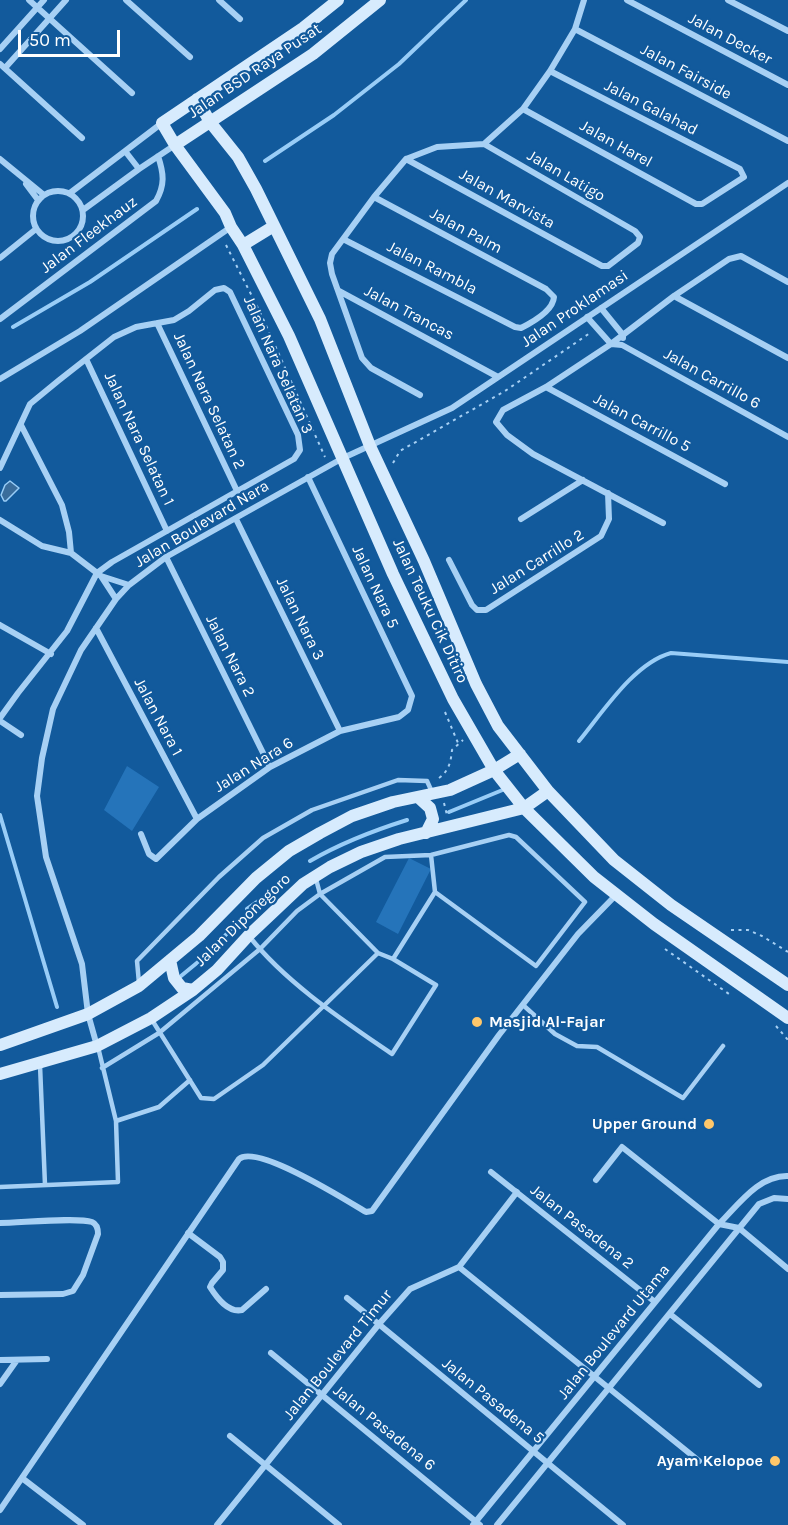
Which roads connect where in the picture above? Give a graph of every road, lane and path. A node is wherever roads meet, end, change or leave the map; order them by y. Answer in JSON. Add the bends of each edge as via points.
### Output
{"nodes":[{"id":1,"x":29,"y":0,"type":"edge"},
{"id":2,"x":45,"y":0,"type":"edge"},
{"id":3,"x":66,"y":0,"type":"edge"},
{"id":4,"x":126,"y":0,"type":"edge"},
{"id":5,"x":219,"y":0,"type":"edge"},
{"id":6,"x":338,"y":0,"type":"edge"},
{"id":7,"x":380,"y":0,"type":"edge"},
{"id":8,"x":584,"y":0,"type":"edge"},
{"id":9,"x":627,"y":0,"type":"edge"},
{"id":10,"x":728,"y":0,"type":"edge"},
{"id":11,"x":38,"y":8,"type":"junction"},
{"id":12,"x":50,"y":19,"type":"junction"},
{"id":13,"x":240,"y":19,"type":"dead end"},
{"id":14,"x":575,"y":29,"type":"junction"},
{"id":15,"x":788,"y":32,"type":"edge"},
{"id":16,"x":0,"y":49,"type":"edge"},
{"id":17,"x":190,"y":57,"type":"dead end"},
{"id":18,"x":2,"y":66,"type":"edge"},
{"id":19,"x":550,"y":71,"type":"junction"},
{"id":20,"x":788,"y":85,"type":"edge"},
{"id":21,"x":132,"y":93,"type":"dead end"},
{"id":22,"x":197,"y":99,"type":"junction"},
{"id":23,"x":522,"y":109,"type":"junction"},
{"id":24,"x":210,"y":122,"type":"junction"},
{"id":25,"x":162,"y":123,"type":"junction"},
{"id":26,"x":82,"y":138,"type":"dead end"},
{"id":27,"x":786,"y":140,"type":"edge"},
{"id":28,"x":484,"y":144,"type":"junction"},
{"id":29,"x":175,"y":145,"type":"junction"},
{"id":30,"x":125,"y":151,"type":"junction"},
{"id":31,"x":158,"y":156,"type":"junction"},
{"id":32,"x":0,"y":159,"type":"edge"},
{"id":33,"x":406,"y":159,"type":"junction"},
{"id":34,"x":139,"y":169,"type":"junction"},
{"id":35,"x":788,"y":183,"type":"edge"},
{"id":36,"x":70,"y":193,"type":"junction"},
{"id":37,"x":41,"y":197,"type":"junction"},
{"id":38,"x":374,"y":197,"type":"junction"},
{"id":39,"x":696,"y":204,"type":"joint"},
{"id":40,"x":83,"y":210,"type":"junction"},
{"id":41,"x":274,"y":226,"type":"junction"},
{"id":42,"x":231,"y":227,"type":"junction"},
{"id":43,"x":36,"y":229,"type":"junction"},
{"id":44,"x":343,"y":239,"type":"junction"},
{"id":45,"x":243,"y":245,"type":"junction"},
{"id":46,"x":0,"y":258,"type":"edge"},
{"id":47,"x":595,"y":262,"type":"joint"},
{"id":48,"x":788,"y":282,"type":"edge"},
{"id":49,"x":339,"y":291,"type":"junction"},
{"id":50,"x":674,"y":296,"type":"junction"},
{"id":51,"x":600,"y":309,"type":"junction"},
{"id":52,"x":587,"y":317,"type":"junction"},
{"id":53,"x":0,"y":319,"type":"edge"},
{"id":54,"x":508,"y":322,"type":"joint"},
{"id":55,"x":157,"y":323,"type":"junction"},
{"id":56,"x":597,"y":329,"type":"junction"},
{"id":57,"x":623,"y":335,"type":"junction"},
{"id":58,"x":611,"y":344,"type":"junction"},
{"id":59,"x":622,"y":345,"type":"junction"},
{"id":60,"x":788,"y":358,"type":"edge"},
{"id":61,"x":86,"y":359,"type":"junction"},
{"id":62,"x":498,"y":377,"type":"junction"},
{"id":63,"x":0,"y":379,"type":"edge"},
{"id":64,"x":546,"y":387,"type":"junction"},
{"id":65,"x":420,"y":396,"type":"dead end"},
{"id":66,"x":21,"y":425,"type":"junction"},
{"id":67,"x":788,"y":437,"type":"edge"},
{"id":68,"x":370,"y":446,"type":"junction"},
{"id":69,"x":343,"y":458,"type":"junction"},
{"id":70,"x":0,"y":468,"type":"edge"},
{"id":71,"x":391,"y":468,"type":"dead end"},
{"id":72,"x":308,"y":477,"type":"junction"},
{"id":73,"x":583,"y":480,"type":"junction"},
{"id":74,"x":725,"y":483,"type":"dead end"},
{"id":75,"x":237,"y":491,"type":"junction"},
{"id":76,"x":608,"y":493,"type":"junction"},
{"id":77,"x":236,"y":519,"type":"junction"},
{"id":78,"x":521,"y":519,"type":"dead end"},
{"id":79,"x":0,"y":520,"type":"edge"},
{"id":80,"x":663,"y":523,"type":"dead end"},
{"id":81,"x":167,"y":531,"type":"junction"},
{"id":82,"x":70,"y":552,"type":"junction"},
{"id":83,"x":166,"y":557,"type":"junction"},
{"id":84,"x":449,"y":560,"type":"dead end"},
{"id":85,"x":99,"y":574,"type":"junction"},
{"id":86,"x":129,"y":585,"type":"junction"},
{"id":87,"x":116,"y":599,"type":"junction"},
{"id":88,"x":0,"y":625,"type":"edge"},
{"id":89,"x":96,"y":628,"type":"junction"},
{"id":90,"x":51,"y":654,"type":"junction"},
{"id":91,"x":408,"y":710,"type":"joint"},
{"id":92,"x":0,"y":720,"type":"edge"},
{"id":93,"x":340,"y":731,"type":"junction"},
{"id":94,"x":21,"y":735,"type":"dead end"},
{"id":95,"x":458,"y":742,"type":"dead end"},
{"id":96,"x":520,"y":754,"type":"junction"},
{"id":97,"x":270,"y":767,"type":"junction"},
{"id":98,"x":494,"y":770,"type":"junction"},
{"id":99,"x":548,"y":791,"type":"junction"},
{"id":100,"x":437,"y":793,"type":"junction"},
{"id":101,"x":418,"y":797,"type":"junction"},
{"id":102,"x":524,"y":808,"type":"junction"},
{"id":103,"x":196,"y":819,"type":"junction"},
{"id":104,"x":449,"y":826,"type":"junction"},
{"id":105,"x":426,"y":833,"type":"junction"},
{"id":106,"x":141,"y":834,"type":"dead end"},
{"id":107,"x":431,"y":855,"type":"junction"},
{"id":108,"x":315,"y":876,"type":"junction"},
{"id":109,"x":435,"y":892,"type":"junction"},
{"id":110,"x":320,"y":894,"type":"junction"},
{"id":111,"x":616,"y":895,"type":"junction"},
{"id":112,"x":723,"y":926,"type":"dead end"},
{"id":113,"x":249,"y":935,"type":"junction"},
{"id":114,"x":260,"y":949,"type":"junction"},
{"id":115,"x":788,"y":952,"type":"edge"},
{"id":116,"x":378,"y":953,"type":"junction"},
{"id":117,"x":393,"y":959,"type":"junction"},
{"id":118,"x":170,"y":960,"type":"junction"},
{"id":119,"x":788,"y":985,"type":"edge"},
{"id":120,"x":139,"y":986,"type":"junction"},
{"id":121,"x":193,"y":990,"type":"junction"},
{"id":122,"x":523,"y":1005,"type":"junction"},
{"id":123,"x":323,"y":1006,"type":"junction"},
{"id":124,"x":88,"y":1014,"type":"junction"},
{"id":125,"x":788,"y":1017,"type":"edge"},
{"id":126,"x":151,"y":1018,"type":"junction"},
{"id":127,"x":159,"y":1033,"type":"junction"},
{"id":128,"x":0,"y":1045,"type":"edge"},
{"id":129,"x":98,"y":1046,"type":"junction"},
{"id":130,"x":723,"y":1046,"type":"dead end"},
{"id":131,"x":40,"y":1062,"type":"junction"},
{"id":132,"x":102,"y":1068,"type":"junction"},
{"id":133,"x":0,"y":1074,"type":"edge"},
{"id":134,"x":190,"y":1080,"type":"junction"},
{"id":135,"x":116,"y":1120,"type":"junction"},
{"id":136,"x":491,"y":1172,"type":"dead end"},
{"id":137,"x":788,"y":1176,"type":"edge"},
{"id":138,"x":596,"y":1180,"type":"dead end"},
{"id":139,"x":45,"y":1185,"type":"junction"},
{"id":140,"x":0,"y":1187,"type":"edge"},
{"id":141,"x":517,"y":1192,"type":"junction"},
{"id":142,"x":788,"y":1199,"type":"edge"},
{"id":143,"x":0,"y":1224,"type":"edge"},
{"id":144,"x":719,"y":1224,"type":"junction"},
{"id":145,"x":739,"y":1228,"type":"junction"},
{"id":146,"x":188,"y":1233,"type":"junction"},
{"id":147,"x":459,"y":1267,"type":"junction"},
{"id":148,"x":788,"y":1269,"type":"edge"},
{"id":149,"x":266,"y":1290,"type":"dead end"},
{"id":150,"x":0,"y":1295,"type":"edge"},
{"id":151,"x":347,"y":1298,"type":"dead end"},
{"id":152,"x":655,"y":1302,"type":"junction"},
{"id":153,"x":670,"y":1314,"type":"junction"},
{"id":154,"x":379,"y":1324,"type":"junction"},
{"id":155,"x":271,"y":1353,"type":"dead end"},
{"id":156,"x":46,"y":1359,"type":"dead end"},
{"id":157,"x":0,"y":1360,"type":"edge"},
{"id":158,"x":17,"y":1360,"type":"junction"},
{"id":159,"x":595,"y":1377,"type":"junction"},
{"id":160,"x":0,"y":1384,"type":"edge"},
{"id":161,"x":759,"y":1385,"type":"dead end"},
{"id":162,"x":609,"y":1388,"type":"junction"},
{"id":163,"x":322,"y":1395,"type":"junction"},
{"id":164,"x":230,"y":1436,"type":"dead end"},
{"id":165,"x":533,"y":1452,"type":"junction"},
{"id":166,"x":699,"y":1461,"type":"dead end"},
{"id":167,"x":548,"y":1463,"type":"junction"},
{"id":168,"x":266,"y":1465,"type":"junction"},
{"id":169,"x":22,"y":1478,"type":"junction"},
{"id":170,"x":0,"y":1510,"type":"edge"},
{"id":171,"x":476,"y":1524,"type":"edge"},
{"id":172,"x":83,"y":1525,"type":"edge"},
{"id":173,"x":217,"y":1525,"type":"edge"},
{"id":174,"x":339,"y":1525,"type":"edge"},
{"id":175,"x":497,"y":1525,"type":"edge"},
{"id":176,"x":623,"y":1525,"type":"edge"}],
"edges":[{"from":1,"to":11,"type":"street"},
{"from":2,"to":11,"type":"street"},
{"from":3,"to":12,"type":"street"},
{"from":4,"to":17,"type":"street"},
{"from":5,"to":13,"type":"street"},
{"from":6,"to":22,"type":"main road","name":"Jalan BSD Raya Pusat"},
{"from":7,"to":24,"type":"main road","name":"Jalan BSD Raya Pusat","via":[[313,54]]},
{"from":8,"to":14,"type":"street"},
{"from":9,"to":20,"type":"street","name":"Jalan Decker"},
{"from":10,"to":15,"type":"street"},
{"from":11,"to":12,"type":"street"},
{"from":11,"to":16,"type":"street"},
{"from":12,"to":18,"type":"street"},
{"from":12,"to":21,"type":"street"},
{"from":14,"to":19,"type":"street"},
{"from":14,"to":27,"type":"street","name":"Jalan Fairside"},
{"from":18,"to":26,"type":"street"},
{"from":19,"to":23,"type":"street"},
{"from":19,"to":39,"type":"street","name":"Jalan Galahad","via":[[740,169],[742,180]]},
{"from":22,"to":24,"type":"main road","name":"Jalan Teuku Cik Ditiro"},
{"from":22,"to":25,"type":"main road","name":"Jalan BSD Raya Pusat"},
{"from":23,"to":28,"type":"street"},
{"from":23,"to":39,"type":"street","name":"Jalan Harel"},
{"from":24,"to":29,"type":"main road","name":"Jalan BSD Raya Pusat"},
{"from":24,"to":41,"type":"main road","name":"Jalan Teuku Cik Ditiro","via":[[238,157]]},
{"from":25,"to":29,"type":"main road","name":"Jalan Teuku Cik Ditiro"},
{"from":25,"to":30,"type":"street"},
{"from":28,"to":33,"type":"street","via":[[437,147]]},
{"from":28,"to":47,"type":"street","name":"Jalan Latigo","via":[[640,237],[638,243],[608,266]]},
{"from":29,"to":31,"type":"street"},
{"from":29,"to":42,"type":"main road","name":"Jalan Teuku Cik Ditiro"},
{"from":30,"to":34,"type":"street"},
{"from":30,"to":36,"type":"street"},
{"from":31,"to":34,"type":"street"},
{"from":31,"to":53,"type":"street","name":"Jalan Fleekhauz","via":[[163,188],[156,201]]},
{"from":32,"to":37,"type":"street"},
{"from":33,"to":38,"type":"street"},
{"from":33,"to":47,"type":"street","name":"Jalan Marvista"},
{"from":34,"to":40,"type":"street"},
{"from":35,"to":51,"type":"street","name":"Jalan Proklamasi"},
{"from":36,"to":37,"type":"street","via":[[59,191]]},
{"from":36,"to":40,"type":"street"},
{"from":37,"to":43,"type":"street","via":[[33,212]]},
{"from":38,"to":44,"type":"street"},
{"from":38,"to":54,"type":"street","name":"Jalan Palm","via":[[546,289],[554,297],[549,309],[521,328]]},
{"from":40,"to":43,"type":"street","via":[[81,226],[71,237],[55,241]]},
{"from":41,"to":45,"type":"main road"},
{"from":41,"to":68,"type":"main road","name":"Jalan Teuku Cik Ditiro","via":[[320,319]]},
{"from":42,"to":45,"type":"main road","name":"Jalan Teuku Cik Ditiro"},
{"from":42,"to":63,"type":"street","via":[[80,331]]},
{"from":43,"to":46,"type":"street"},
{"from":44,"to":49,"type":"street","via":[[330,263]]},
{"from":44,"to":54,"type":"street","name":"Jalan Rambla"},
{"from":45,"to":69,"type":"main road","name":"Jalan Teuku Cik Ditiro"},
{"from":48,"to":50,"type":"street","via":[[741,256],[729,259]]},
{"from":49,"to":62,"type":"street","name":"Jalan Trancas"},
{"from":49,"to":65,"type":"street","via":[[362,358],[371,368]]},
{"from":50,"to":57,"type":"street"},
{"from":50,"to":60,"type":"street"},
{"from":51,"to":52,"type":"street","name":"Jalan Proklamasi"},
{"from":51,"to":57,"type":"street"},
{"from":52,"to":56,"type":"street"},
{"from":52,"to":62,"type":"street","name":"Jalan Proklamasi"},
{"from":55,"to":61,"type":"street","via":[[114,337]]},
{"from":55,"to":75,"type":"street","name":"Jalan Nara Selatan 2"},
{"from":55,"to":75,"type":"street","name":"Jalan Nara Selatan 3","via":[[174,320],[215,290],[224,288],[230,292],[298,435],[300,450],[294,459]]},
{"from":56,"to":58,"type":"street"},
{"from":56,"to":71,"type":"path","via":[[505,391],[400,451]]},
{"from":57,"to":58,"type":"street"},
{"from":57,"to":59,"type":"street"},
{"from":58,"to":59,"type":"street"},
{"from":58,"to":64,"type":"street"},
{"from":59,"to":67,"type":"street","name":"Jalan Carrillo 6"},
{"from":61,"to":66,"type":"street","via":[[30,404]]},
{"from":61,"to":81,"type":"street","name":"Jalan Nara Selatan 1"},
{"from":62,"to":68,"type":"street","name":"Jalan Proklamasi","via":[[453,408]]},
{"from":64,"to":73,"type":"street","via":[[503,410],[496,422],[533,454]]},
{"from":64,"to":74,"type":"street","name":"Jalan Carrillo 5"},
{"from":66,"to":70,"type":"street"},
{"from":66,"to":82,"type":"street","via":[[62,505]]},
{"from":68,"to":69,"type":"street","name":"Jalan Proklamasi"},
{"from":68,"to":96,"type":"main road","name":"Jalan Teuku Cik Ditiro","via":[[476,684],[498,726]]},
{"from":69,"to":72,"type":"street","name":"Jalan Boulevard Nara"},
{"from":69,"to":98,"type":"main road","name":"Jalan Teuku Cik Ditiro","via":[[453,699]]},
{"from":72,"to":77,"type":"street","name":"Jalan Boulevard Nara"},
{"from":72,"to":91,"type":"street","name":"Jalan Nara 5","via":[[412,696]]},
{"from":73,"to":76,"type":"street"},
{"from":73,"to":78,"type":"street"},
{"from":75,"to":81,"type":"street"},
{"from":76,"to":80,"type":"street"},
{"from":76,"to":84,"type":"street","name":"Jalan Carrillo 2","via":[[607,527],[595,542],[486,610],[477,610],[472,605]]},
{"from":77,"to":83,"type":"street","name":"Jalan Boulevard Nara"},
{"from":77,"to":93,"type":"street","name":"Jalan Nara 3"},
{"from":79,"to":82,"type":"street","via":[[42,546]]},
{"from":81,"to":85,"type":"street"},
{"from":82,"to":85,"type":"street"},
{"from":83,"to":86,"type":"street","name":"Jalan Boulevard Nara"},
{"from":83,"to":97,"type":"street","name":"Jalan Nara 2"},
{"from":85,"to":86,"type":"street"},
{"from":85,"to":87,"type":"street"},
{"from":85,"to":90,"type":"street"},
{"from":86,"to":87,"type":"street","name":"Jalan Boulevard Nara"},
{"from":87,"to":89,"type":"street","name":"Jalan Boulevard Nara"},
{"from":88,"to":90,"type":"street"},
{"from":89,"to":103,"type":"street","name":"Jalan Nara 1"},
{"from":89,"to":124,"type":"street","name":"Jalan Boulevard Nara","via":[[53,709],[37,796],[46,857],[82,964]]},
{"from":90,"to":92,"type":"street"},
{"from":91,"to":93,"type":"street","name":"Jalan Nara 6","via":[[399,717]]},
{"from":92,"to":94,"type":"street"},
{"from":93,"to":97,"type":"street","name":"Jalan Nara 6"},
{"from":95,"to":100,"type":"path","via":[[452,750],[451,763],[438,779]]},
{"from":96,"to":98,"type":"main road","name":"Jalan Diponegoro"},
{"from":96,"to":99,"type":"main road","name":"Jalan Teuku Cik Ditiro"},
{"from":97,"to":103,"type":"street","name":"Jalan Nara 6"},
{"from":98,"to":100,"type":"main road","name":"Jalan Diponegoro"},
{"from":98,"to":102,"type":"main road","name":"Jalan Teuku Cik Ditiro"},
{"from":99,"to":102,"type":"main road","name":"Jalan Diponegoro"},
{"from":99,"to":119,"type":"main road","name":"Jalan Teuku Cik Ditiro","via":[[614,860]]},
{"from":100,"to":101,"type":"main road","name":"Jalan Diponegoro"},
{"from":100,"to":104,"type":"path"},
{"from":100,"to":120,"type":"lane","via":[[427,781],[398,780],[312,810],[263,838],[137,961]]},
{"from":101,"to":105,"type":"main road","via":[[430,808],[433,819]]},
{"from":101,"to":118,"type":"main road","name":"Jalan Diponegoro","via":[[352,816],[289,851]]},
{"from":102,"to":104,"type":"main road","name":"Jalan Diponegoro"},
{"from":102,"to":111,"type":"main road","name":"Jalan Teuku Cik Ditiro"},
{"from":103,"to":106,"type":"street","name":"Jalan Nara 6","via":[[156,859],[149,854]]},
{"from":104,"to":105,"type":"main road","name":"Jalan Diponegoro"},
{"from":105,"to":108,"type":"main road","name":"Jalan Diponegoro","via":[[362,852]]},
{"from":107,"to":109,"type":"lane"},
{"from":107,"to":109,"type":"lane","via":[[509,834],[585,902],[536,966]]},
{"from":107,"to":110,"type":"lane","via":[[385,857]]},
{"from":108,"to":110,"type":"lane"},
{"from":108,"to":113,"type":"main road","name":"Jalan Diponegoro"},
{"from":109,"to":117,"type":"lane"},
{"from":110,"to":114,"type":"lane","via":[[297,911]]},
{"from":110,"to":116,"type":"lane"},
{"from":111,"to":122,"type":"street","via":[[578,934]]},
{"from":111,"to":125,"type":"main road","name":"Jalan Teuku Cik Ditiro"},
{"from":112,"to":115,"type":"path","via":[[748,930]]},
{"from":113,"to":114,"type":"lane"},
{"from":113,"to":121,"type":"main road","name":"Jalan Diponegoro"},
{"from":114,"to":123,"type":"lane"},
{"from":114,"to":127,"type":"lane"},
{"from":116,"to":117,"type":"lane"},
{"from":116,"to":123,"type":"lane"},
{"from":117,"to":123,"type":"lane","via":[[436,986],[392,1054]]},
{"from":118,"to":120,"type":"main road","name":"Jalan Diponegoro"},
{"from":118,"to":121,"type":"main road","via":[[174,978],[182,988]]},
{"from":120,"to":124,"type":"main road","name":"Jalan Diponegoro"},
{"from":121,"to":126,"type":"main road","name":"Jalan Diponegoro"},
{"from":122,"to":130,"type":"lane","via":[[555,1034],[577,1046],[597,1047],[683,1098]]},
{"from":122,"to":146,"type":"street","via":[[372,1211],[366,1212],[280,1164],[246,1155]]},
{"from":123,"to":134,"type":"lane","via":[[263,1065],[214,1099],[201,1098]]},
{"from":124,"to":128,"type":"main road","name":"Jalan Diponegoro"},
{"from":124,"to":129,"type":"street","name":"Jalan Boulevard Nara"},
{"from":126,"to":127,"type":"lane"},
{"from":126,"to":129,"type":"main road","name":"Jalan Diponegoro"},
{"from":127,"to":132,"type":"lane"},
{"from":127,"to":134,"type":"lane"},
{"from":129,"to":131,"type":"main road","name":"Jalan Diponegoro"},
{"from":129,"to":132,"type":"lane"},
{"from":131,"to":133,"type":"main road","name":"Jalan Diponegoro"},
{"from":131,"to":139,"type":"lane"},
{"from":132,"to":135,"type":"lane"},
{"from":134,"to":135,"type":"lane","via":[[159,1107]]},
{"from":135,"to":139,"type":"lane","via":[[118,1182]]},
{"from":136,"to":141,"type":"street","name":"Jalan Pasadena 2"},
{"from":137,"to":144,"type":"street","name":"Jalan Boulevard Utama","via":[[762,1182]]},
{"from":138,"to":144,"type":"street","via":[[621,1147]]},
{"from":139,"to":140,"type":"lane"},
{"from":141,"to":147,"type":"street","name":"Jalan Boulevard Timur"},
{"from":141,"to":152,"type":"street","name":"Jalan Pasadena 2"},
{"from":142,"to":145,"type":"street","name":"Jalan Boulevard Utama","via":[[774,1198],[759,1204]]},
{"from":143,"to":150,"type":"street","via":[[78,1221],[92,1222],[98,1228],[83,1275],[73,1291]]},
{"from":144,"to":145,"type":"street"},
{"from":144,"to":152,"type":"street","name":"Jalan Boulevard Utama"},
{"from":145,"to":148,"type":"street"},
{"from":145,"to":153,"type":"street","name":"Jalan Boulevard Utama"},
{"from":146,"to":149,"type":"street","via":[[223,1262],[223,1270],[210,1287],[229,1308],[242,1310]]},
{"from":146,"to":169,"type":"street"},
{"from":147,"to":154,"type":"street","name":"Jalan Boulevard Timur","via":[[410,1289]]},
{"from":147,"to":159,"type":"street"},
{"from":151,"to":154,"type":"street","name":"Jalan Pasadena 5"},
{"from":152,"to":159,"type":"street","name":"Jalan Boulevard Utama"},
{"from":153,"to":161,"type":"street"},
{"from":153,"to":162,"type":"street","name":"Jalan Boulevard Utama"},
{"from":154,"to":163,"type":"street","name":"Jalan Boulevard Timur"},
{"from":154,"to":165,"type":"street","name":"Jalan Pasadena 5"},
{"from":155,"to":163,"type":"street","name":"Jalan Pasadena 6"},
{"from":156,"to":158,"type":"street"},
{"from":157,"to":158,"type":"street"},
{"from":158,"to":160,"type":"street"},
{"from":159,"to":162,"type":"street"},
{"from":159,"to":165,"type":"street","name":"Jalan Boulevard Utama"},
{"from":162,"to":166,"type":"street"},
{"from":162,"to":167,"type":"street","name":"Jalan Boulevard Utama"},
{"from":163,"to":168,"type":"street","name":"Jalan Boulevard Timur"},
{"from":163,"to":171,"type":"street","name":"Jalan Pasadena 6"},
{"from":164,"to":168,"type":"street"},
{"from":165,"to":167,"type":"street","name":"Jalan Pasadena 5"},
{"from":165,"to":171,"type":"street","name":"Jalan Boulevard Utama"},
{"from":167,"to":175,"type":"street","name":"Jalan Boulevard Utama"},
{"from":167,"to":176,"type":"street","name":"Jalan Pasadena 5"},
{"from":168,"to":173,"type":"street","name":"Jalan Boulevard Timur"},
{"from":168,"to":174,"type":"street"},
{"from":169,"to":170,"type":"street"},
{"from":169,"to":172,"type":"street"}]}
